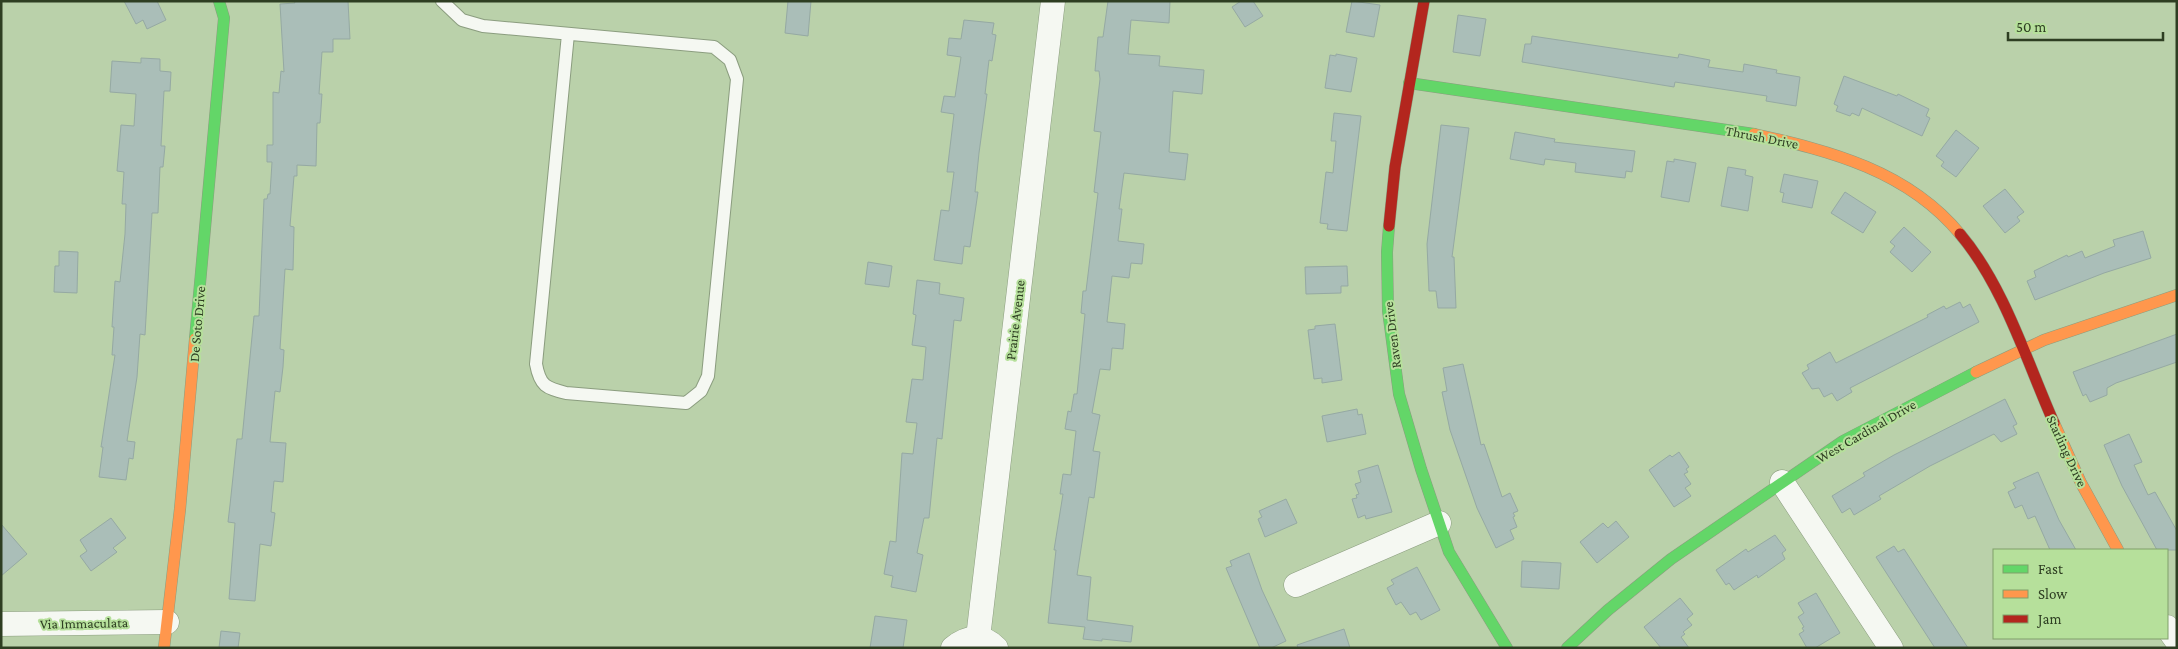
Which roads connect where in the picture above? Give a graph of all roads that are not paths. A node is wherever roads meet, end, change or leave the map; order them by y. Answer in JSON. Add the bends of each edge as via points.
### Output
{"nodes":[{"id":1,"x":219,"y":1,"type":"edge"},
{"id":2,"x":442,"y":1,"type":"edge"},
{"id":3,"x":1053,"y":1,"type":"edge"},
{"id":4,"x":1424,"y":1,"type":"edge"},
{"id":5,"x":568,"y":34,"type":"junction"},
{"id":6,"x":1409,"y":83,"type":"junction"},
{"id":7,"x":2177,"y":295,"type":"edge"},
{"id":8,"x":2022,"y":350,"type":"junction"},
{"id":9,"x":1782,"y":482,"type":"junction"},
{"id":10,"x":1439,"y":523,"type":"junction"},
{"id":11,"x":2117,"y":549,"type":"edge"},
{"id":12,"x":1296,"y":586,"type":"dead end"},
{"id":13,"x":167,"y":622,"type":"junction"},
{"id":14,"x":1,"y":624,"type":"edge"},
{"id":15,"x":2168,"y":628,"type":"edge"},
{"id":16,"x":2177,"y":641,"type":"edge"},
{"id":17,"x":987,"y":643,"type":"edge"},
{"id":18,"x":164,"y":648,"type":"edge"},
{"id":19,"x":953,"y":648,"type":"edge"},
{"id":20,"x":1507,"y":648,"type":"edge"},
{"id":21,"x":1567,"y":648,"type":"edge"},
{"id":22,"x":1891,"y":648,"type":"edge"}],
"edges":[{"from":1,"to":13,"type":"street","name":"De Soto Drive","via":[[224,18]]},
{"from":2,"to":5,"type":"lane","via":[[462,20],[483,26]]},
{"from":3,"to":17,"type":"street","name":"Prairie Avenue"},
{"from":4,"to":6,"type":"street","name":"Raven Drive"},
{"from":5,"to":5,"type":"lane","via":[[536,364],[538,377],[548,388],[566,392],[686,403],[701,392],[708,376],[737,79],[730,60],[714,47]]},
{"from":6,"to":8,"type":"street","name":"Thrush Drive","via":[[1754,134],[1854,160],[1904,185],[1934,206],[1959,232],[1999,294]]},
{"from":6,"to":10,"type":"street","name":"Raven Drive","via":[[1395,166],[1388,242],[1388,311],[1400,394]]},
{"from":7,"to":8,"type":"street","name":"West Cardinal Drive"},
{"from":8,"to":9,"type":"street","name":"West Cardinal Drive","via":[[1843,441]]},
{"from":8,"to":11,"type":"street","name":"Starling Drive","via":[[2071,463]]},
{"from":9,"to":21,"type":"street","name":"West Cardinal Drive","via":[[1671,559]]},
{"from":9,"to":22,"type":"street"},
{"from":10,"to":12,"type":"street"},
{"from":10,"to":20,"type":"street","name":"Raven Drive","via":[[1449,552]]},
{"from":13,"to":14,"type":"street","name":"Via Immaculata"},
{"from":13,"to":18,"type":"street","name":"De Soto Drive"},
{"from":15,"to":16,"type":"street"},
{"from":17,"to":19,"type":"street","name":"Prairie Avenue","via":[[968,638]]}]}
